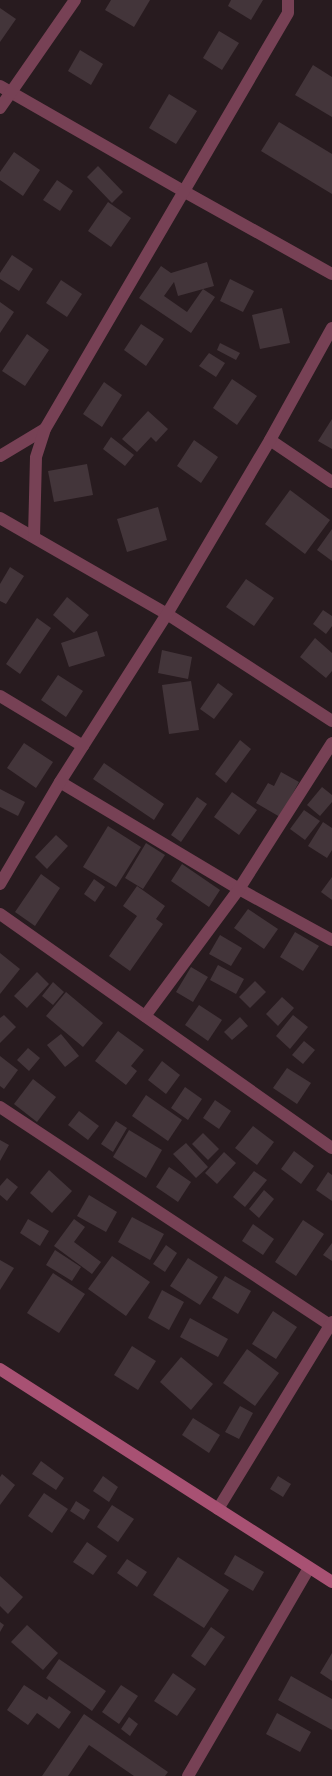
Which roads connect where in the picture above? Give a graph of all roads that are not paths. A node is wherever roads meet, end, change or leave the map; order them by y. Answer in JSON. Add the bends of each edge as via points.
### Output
{"nodes":[{"id":1,"x":75,"y":0,"type":"edge"},
{"id":2,"x":288,"y":0,"type":"edge"},
{"id":3,"x":5,"y":89,"type":"edge"},
{"id":4,"x":0,"y":108,"type":"edge"},
{"id":5,"x":185,"y":192,"type":"junction"},
{"id":6,"x":332,"y":274,"type":"edge"},
{"id":7,"x":332,"y":328,"type":"edge"},
{"id":8,"x":44,"y":429,"type":"junction"},
{"id":9,"x":270,"y":440,"type":"junction"},
{"id":10,"x":0,"y":456,"type":"edge"},
{"id":11,"x":332,"y":482,"type":"edge"},
{"id":12,"x":0,"y":518,"type":"edge"},
{"id":13,"x":34,"y":537,"type":"junction"},
{"id":14,"x":167,"y":614,"type":"junction"},
{"id":15,"x":0,"y":696,"type":"edge"},
{"id":16,"x":332,"y":722,"type":"edge"},
{"id":17,"x":332,"y":742,"type":"edge"},
{"id":18,"x":84,"y":746,"type":"junction"},
{"id":19,"x":60,"y":782,"type":"junction"},
{"id":20,"x":0,"y":884,"type":"edge"},
{"id":21,"x":239,"y":889,"type":"junction"},
{"id":22,"x":0,"y":914,"type":"edge"},
{"id":23,"x":332,"y":940,"type":"edge"},
{"id":24,"x":145,"y":1016,"type":"junction"},
{"id":25,"x":0,"y":1107,"type":"edge"},
{"id":26,"x":332,"y":1148,"type":"edge"},
{"id":27,"x":331,"y":1323,"type":"edge"},
{"id":28,"x":0,"y":1369,"type":"edge"},
{"id":29,"x":218,"y":1509,"type":"junction"},
{"id":30,"x":309,"y":1568,"type":"junction"},
{"id":31,"x":332,"y":1582,"type":"edge"},
{"id":32,"x":188,"y":1776,"type":"edge"}],
"edges":[{"from":1,"to":3,"type":"street","via":[[53,33]]},
{"from":2,"to":5,"type":"street","via":[[288,13]]},
{"from":3,"to":4,"type":"street"},
{"from":3,"to":5,"type":"street"},
{"from":5,"to":6,"type":"street"},
{"from":5,"to":8,"type":"street"},
{"from":7,"to":9,"type":"street"},
{"from":8,"to":10,"type":"street"},
{"from":8,"to":13,"type":"street","via":[[36,457]]},
{"from":9,"to":11,"type":"street"},
{"from":9,"to":14,"type":"street"},
{"from":12,"to":13,"type":"street"},
{"from":13,"to":14,"type":"street"},
{"from":14,"to":16,"type":"street"},
{"from":14,"to":18,"type":"street"},
{"from":15,"to":18,"type":"street"},
{"from":17,"to":21,"type":"street"},
{"from":18,"to":19,"type":"street"},
{"from":19,"to":20,"type":"street"},
{"from":19,"to":21,"type":"street"},
{"from":21,"to":23,"type":"street"},
{"from":21,"to":24,"type":"street"},
{"from":22,"to":24,"type":"street"},
{"from":24,"to":26,"type":"street"},
{"from":25,"to":27,"type":"street"},
{"from":27,"to":29,"type":"street"},
{"from":28,"to":29,"type":"street"},
{"from":29,"to":30,"type":"street"},
{"from":30,"to":31,"type":"street"},
{"from":30,"to":32,"type":"street"}]}
